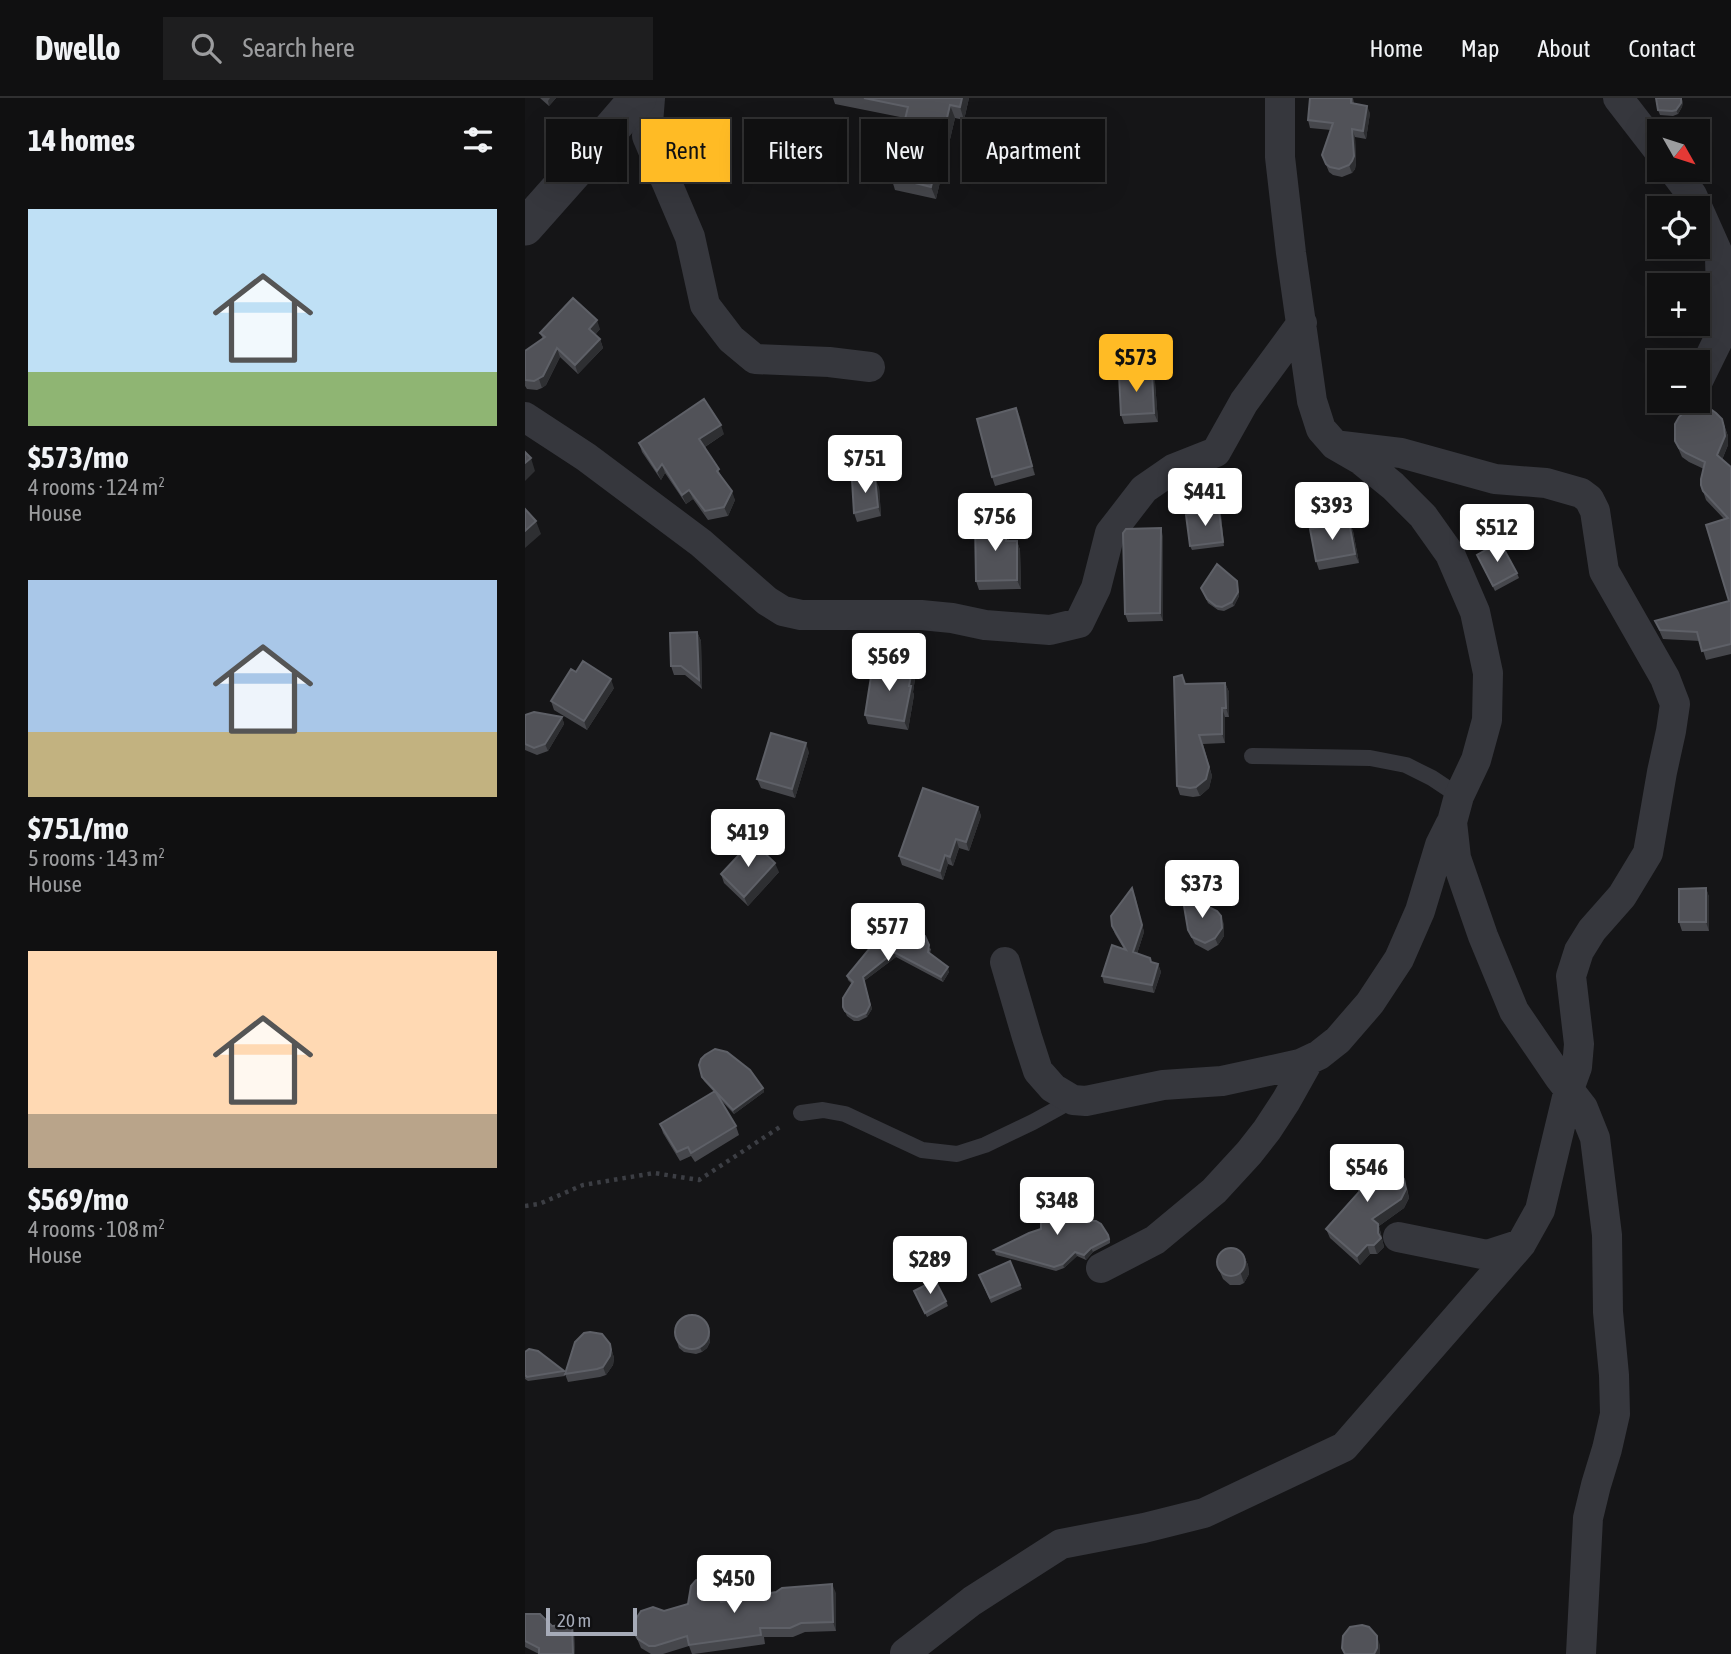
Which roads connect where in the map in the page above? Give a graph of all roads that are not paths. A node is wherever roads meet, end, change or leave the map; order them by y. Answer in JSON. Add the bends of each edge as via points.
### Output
{"nodes":[{"id":1,"x":638,"y":98,"type":"edge"},
{"id":2,"x":650,"y":98,"type":"edge"},
{"id":3,"x":1280,"y":98,"type":"edge"},
{"id":4,"x":1619,"y":98,"type":"edge"},
{"id":5,"x":1647,"y":135,"type":"edge"},
{"id":6,"x":1682,"y":182,"type":"edge"},
{"id":7,"x":525,"y":227,"type":"edge"},
{"id":8,"x":1302,"y":323,"type":"junction"},
{"id":9,"x":1710,"y":356,"type":"edge"},
{"id":10,"x":870,"y":367,"type":"dead end"},
{"id":11,"x":525,"y":417,"type":"edge"},
{"id":12,"x":1335,"y":445,"type":"junction"},
{"id":13,"x":1252,"y":757,"type":"dead end"},
{"id":14,"x":1455,"y":809,"type":"junction"},
{"id":15,"x":1005,"y":962,"type":"dead end"},
{"id":16,"x":1309,"y":1060,"type":"junction"},
{"id":17,"x":1569,"y":1089,"type":"junction"},
{"id":18,"x":1073,"y":1100,"type":"junction"},
{"id":19,"x":801,"y":1113,"type":"road end"},
{"id":20,"x":1398,"y":1237,"type":"dead end"},
{"id":21,"x":1521,"y":1244,"type":"junction"},
{"id":22,"x":1101,"y":1268,"type":"dead end"},
{"id":23,"x":905,"y":1653,"type":"edge"},
{"id":24,"x":1581,"y":1654,"type":"edge"}],
"edges":[{"from":1,"to":7,"type":"street"},
{"from":2,"to":10,"type":"street","via":[[647,136],[690,237],[705,305],[731,340],[755,359]]},
{"from":3,"to":8,"type":"street","via":[[1280,157]]},
{"from":4,"to":5,"type":"street"},
{"from":6,"to":9,"type":"street","via":[[1720,258],[1722,331]]},
{"from":8,"to":11,"type":"street","via":[[1244,402],[1216,452],[1173,470],[1144,489],[1110,533],[1096,588],[1079,623],[1050,630],[921,615],[783,611],[701,543]]},
{"from":8,"to":12,"type":"street","via":[[1312,401],[1321,429]]},
{"from":12,"to":14,"type":"street","via":[[1361,460],[1423,516],[1450,554],[1475,612],[1488,673],[1487,720]]},
{"from":12,"to":17,"type":"street","via":[[1401,453],[1495,479],[1546,483],[1589,499],[1604,571],[1672,695],[1671,732],[1648,853],[1622,896],[1592,930],[1571,976],[1579,1044]]},
{"from":13,"to":14,"type":"lane","via":[[1370,758],[1406,765],[1432,778]]},
{"from":14,"to":16,"type":"street","via":[[1399,959],[1338,1040]]},
{"from":14,"to":17,"type":"street","via":[[1456,858],[1483,936],[1514,1011]]},
{"from":15,"to":18,"type":"street","via":[[1038,1071],[1053,1088]]},
{"from":16,"to":18,"type":"street","via":[[1222,1081]]},
{"from":16,"to":22,"type":"street","via":[[1267,1130],[1214,1191],[1155,1240]]},
{"from":17,"to":21,"type":"street","via":[[1540,1210]]},
{"from":17,"to":24,"type":"street","via":[[1595,1138],[1607,1235],[1615,1414],[1588,1518]]},
{"from":18,"to":19,"type":"lane","via":[[985,1145],[957,1154],[922,1150],[845,1114]]},
{"from":20,"to":21,"type":"street","via":[[1487,1255]]},
{"from":21,"to":23,"type":"street","via":[[1344,1447],[1204,1513],[1061,1544],[972,1601]]}]}
